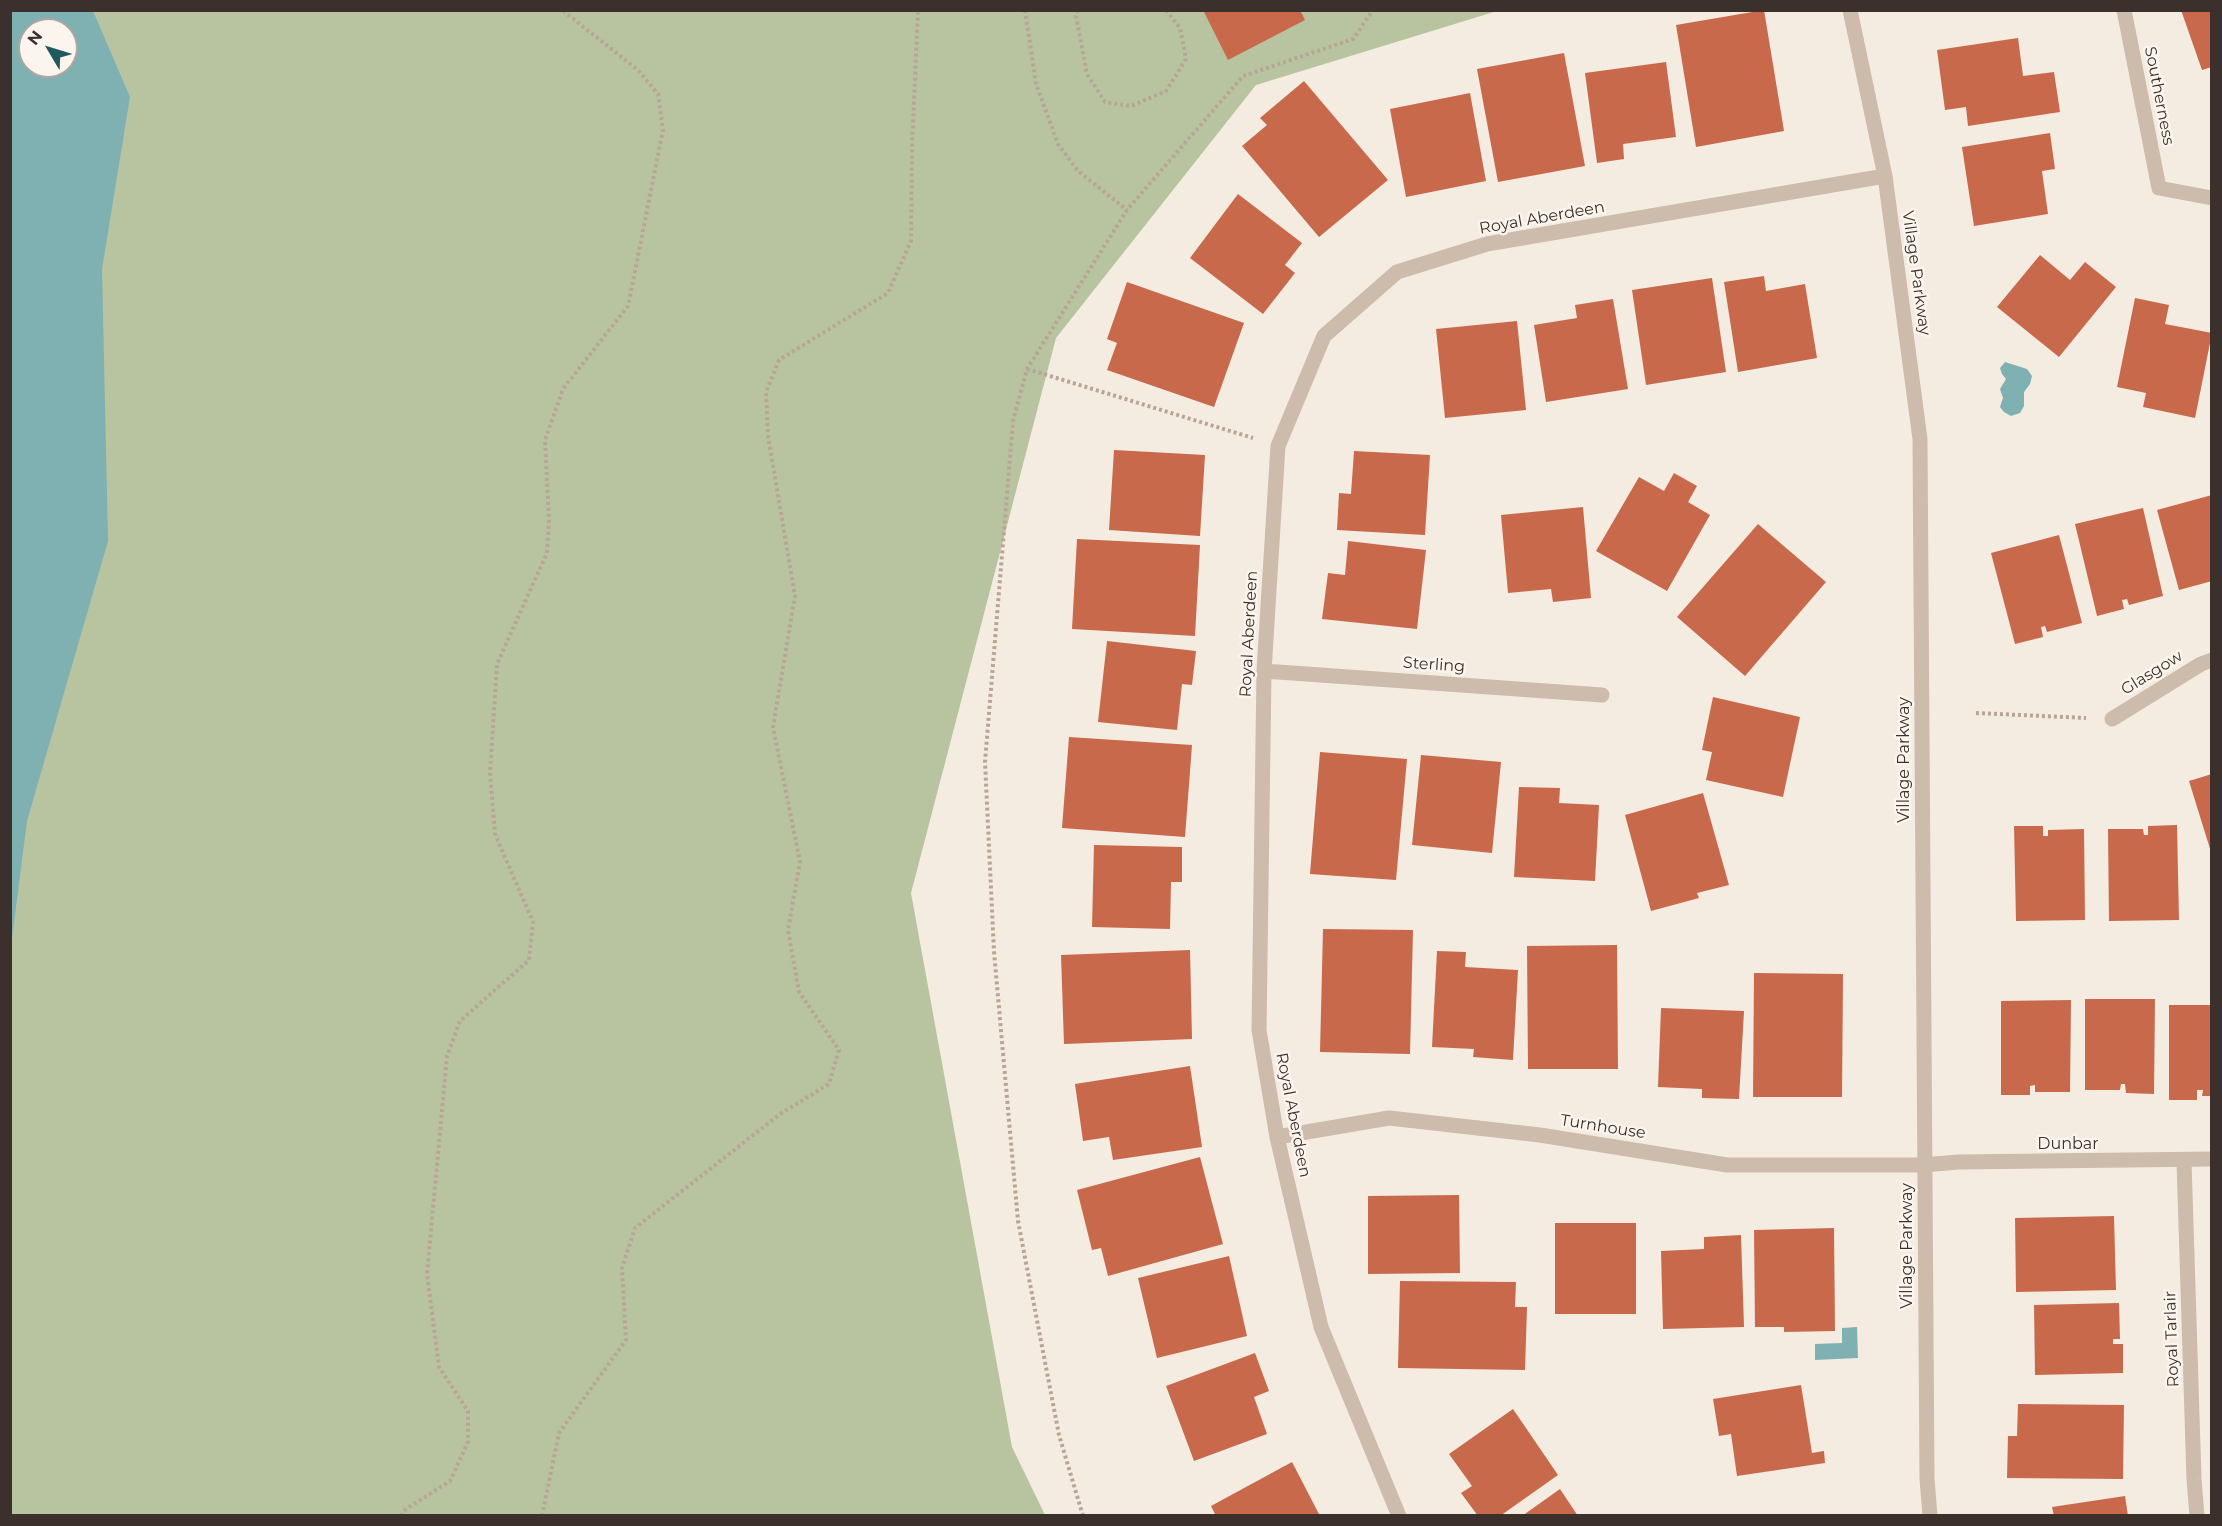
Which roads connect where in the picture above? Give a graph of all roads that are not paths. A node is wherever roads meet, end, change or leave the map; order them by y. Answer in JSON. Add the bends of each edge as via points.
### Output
{"nodes":[{"id":1,"x":1850,"y":10,"type":"edge"},
{"id":2,"x":2124,"y":10,"type":"edge"},
{"id":3,"x":1885,"y":176,"type":"junction"},
{"id":4,"x":2211,"y":198,"type":"edge"},
{"id":5,"x":2211,"y":660,"type":"edge"},
{"id":6,"x":1264,"y":671,"type":"junction"},
{"id":7,"x":1602,"y":694,"type":"dead end"},
{"id":8,"x":2112,"y":719,"type":"road end"},
{"id":9,"x":1277,"y":1137,"type":"junction"},
{"id":10,"x":2211,"y":1159,"type":"edge"},
{"id":11,"x":2184,"y":1161,"type":"junction"},
{"id":12,"x":1924,"y":1165,"type":"junction"},
{"id":13,"x":1399,"y":1515,"type":"edge"},
{"id":14,"x":1930,"y":1515,"type":"edge"},
{"id":15,"x":2197,"y":1515,"type":"edge"}],
"edges":[{"from":1,"to":3,"type":"street","name":"Village Parkway"},
{"from":2,"to":4,"type":"street","name":"Southerness","via":[[2159,188]]},
{"from":3,"to":6,"type":"street","name":"Royal Aberdeen","via":[[1487,244],[1397,272],[1324,336],[1278,446]]},
{"from":3,"to":12,"type":"street","name":"Village Parkway","via":[[1920,439]]},
{"from":5,"to":8,"type":"street","name":"Glasgow"},
{"from":6,"to":7,"type":"street","name":"Sterling"},
{"from":6,"to":9,"type":"street","name":"Royal Aberdeen","via":[[1258,1030]]},
{"from":9,"to":12,"type":"street","name":"Turnhouse","via":[[1389,1118],[1540,1135],[1727,1165]]},
{"from":9,"to":13,"type":"street","name":"Royal Aberdeen","via":[[1321,1327]]},
{"from":10,"to":11,"type":"street","name":"Dunbar"},
{"from":11,"to":12,"type":"street","name":"Dunbar"},
{"from":11,"to":15,"type":"street","name":"Royal Tarlair"},
{"from":12,"to":14,"type":"street","name":"Village Parkway"}]}
